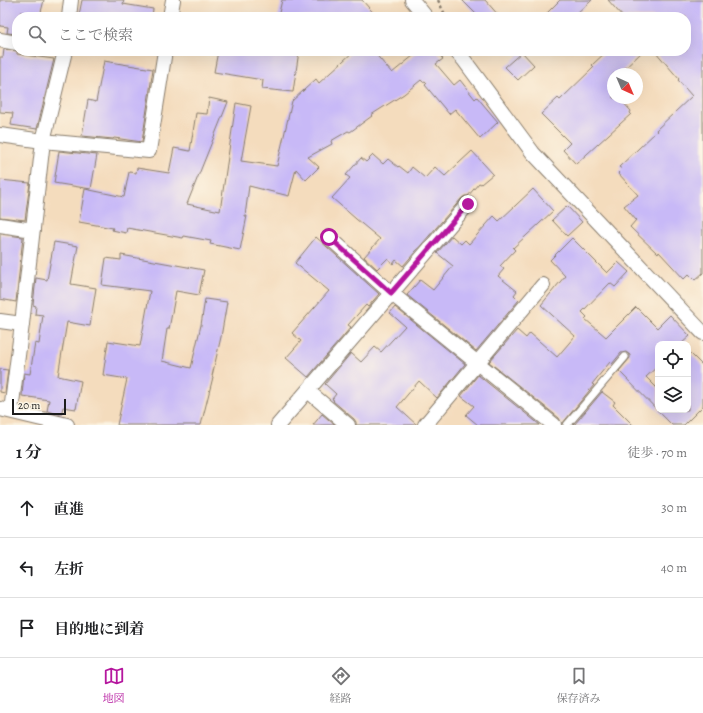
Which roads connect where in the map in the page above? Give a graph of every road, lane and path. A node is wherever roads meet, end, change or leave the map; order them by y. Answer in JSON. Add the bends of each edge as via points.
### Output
{"nodes":[{"id":1,"x":71,"y":0,"type":"edge"},
{"id":2,"x":173,"y":0,"type":"edge"},
{"id":3,"x":412,"y":0,"type":"edge"},
{"id":4,"x":438,"y":0,"type":"edge"},
{"id":5,"x":70,"y":12,"type":"edge"},
{"id":6,"x":171,"y":12,"type":"edge"},
{"id":7,"x":422,"y":12,"type":"edge"},
{"id":8,"x":444,"y":12,"type":"edge"},
{"id":9,"x":0,"y":40,"type":"edge"},
{"id":10,"x":12,"y":41,"type":"edge"},
{"id":11,"x":63,"y":56,"type":"edge"},
{"id":12,"x":164,"y":56,"type":"edge"},
{"id":13,"x":460,"y":56,"type":"edge"},
{"id":14,"x":0,"y":135,"type":"edge"},
{"id":15,"x":43,"y":141,"type":"junction"},
{"id":16,"x":468,"y":204,"type":"dead end"},
{"id":17,"x":0,"y":225,"type":"edge"},
{"id":18,"x":33,"y":230,"type":"junction"},
{"id":19,"x":329,"y":237,"type":"dead end"},
{"id":20,"x":543,"y":285,"type":"dead end"},
{"id":21,"x":391,"y":293,"type":"junction"},
{"id":22,"x":0,"y":321,"type":"edge"},
{"id":23,"x":22,"y":324,"type":"junction"},
{"id":24,"x":703,"y":333,"type":"edge"},
{"id":25,"x":625,"y":357,"type":"dead end"},
{"id":26,"x":477,"y":363,"type":"junction"},
{"id":27,"x":308,"y":391,"type":"junction"},
{"id":28,"x":6,"y":410,"type":"edge"},
{"id":29,"x":67,"y":425,"type":"edge"},
{"id":30,"x":278,"y":425,"type":"edge"},
{"id":31,"x":348,"y":425,"type":"edge"},
{"id":32,"x":426,"y":425,"type":"edge"},
{"id":33,"x":554,"y":425,"type":"edge"},
{"id":34,"x":568,"y":425,"type":"edge"}],
"edges":[{"from":1,"to":5,"type":"street"},
{"from":2,"to":6,"type":"street"},
{"from":3,"to":7,"type":"street"},
{"from":4,"to":8,"type":"path"},
{"from":9,"to":10,"type":"street"},
{"from":11,"to":15,"type":"street"},
{"from":12,"to":15,"type":"street","via":[[149,151]]},
{"from":13,"to":24,"type":"street","via":[[533,153]]},
{"from":14,"to":15,"type":"street"},
{"from":15,"to":18,"type":"street"},
{"from":16,"to":21,"type":"street"},
{"from":17,"to":18,"type":"street"},
{"from":18,"to":23,"type":"street"},
{"from":19,"to":21,"type":"street"},
{"from":20,"to":26,"type":"street"},
{"from":21,"to":26,"type":"street"},
{"from":21,"to":27,"type":"street"},
{"from":22,"to":23,"type":"street"},
{"from":23,"to":28,"type":"street"},
{"from":25,"to":34,"type":"lane"},
{"from":26,"to":32,"type":"street"},
{"from":26,"to":33,"type":"street"},
{"from":27,"to":30,"type":"street"},
{"from":27,"to":31,"type":"street"},
{"from":28,"to":29,"type":"street"}]}
